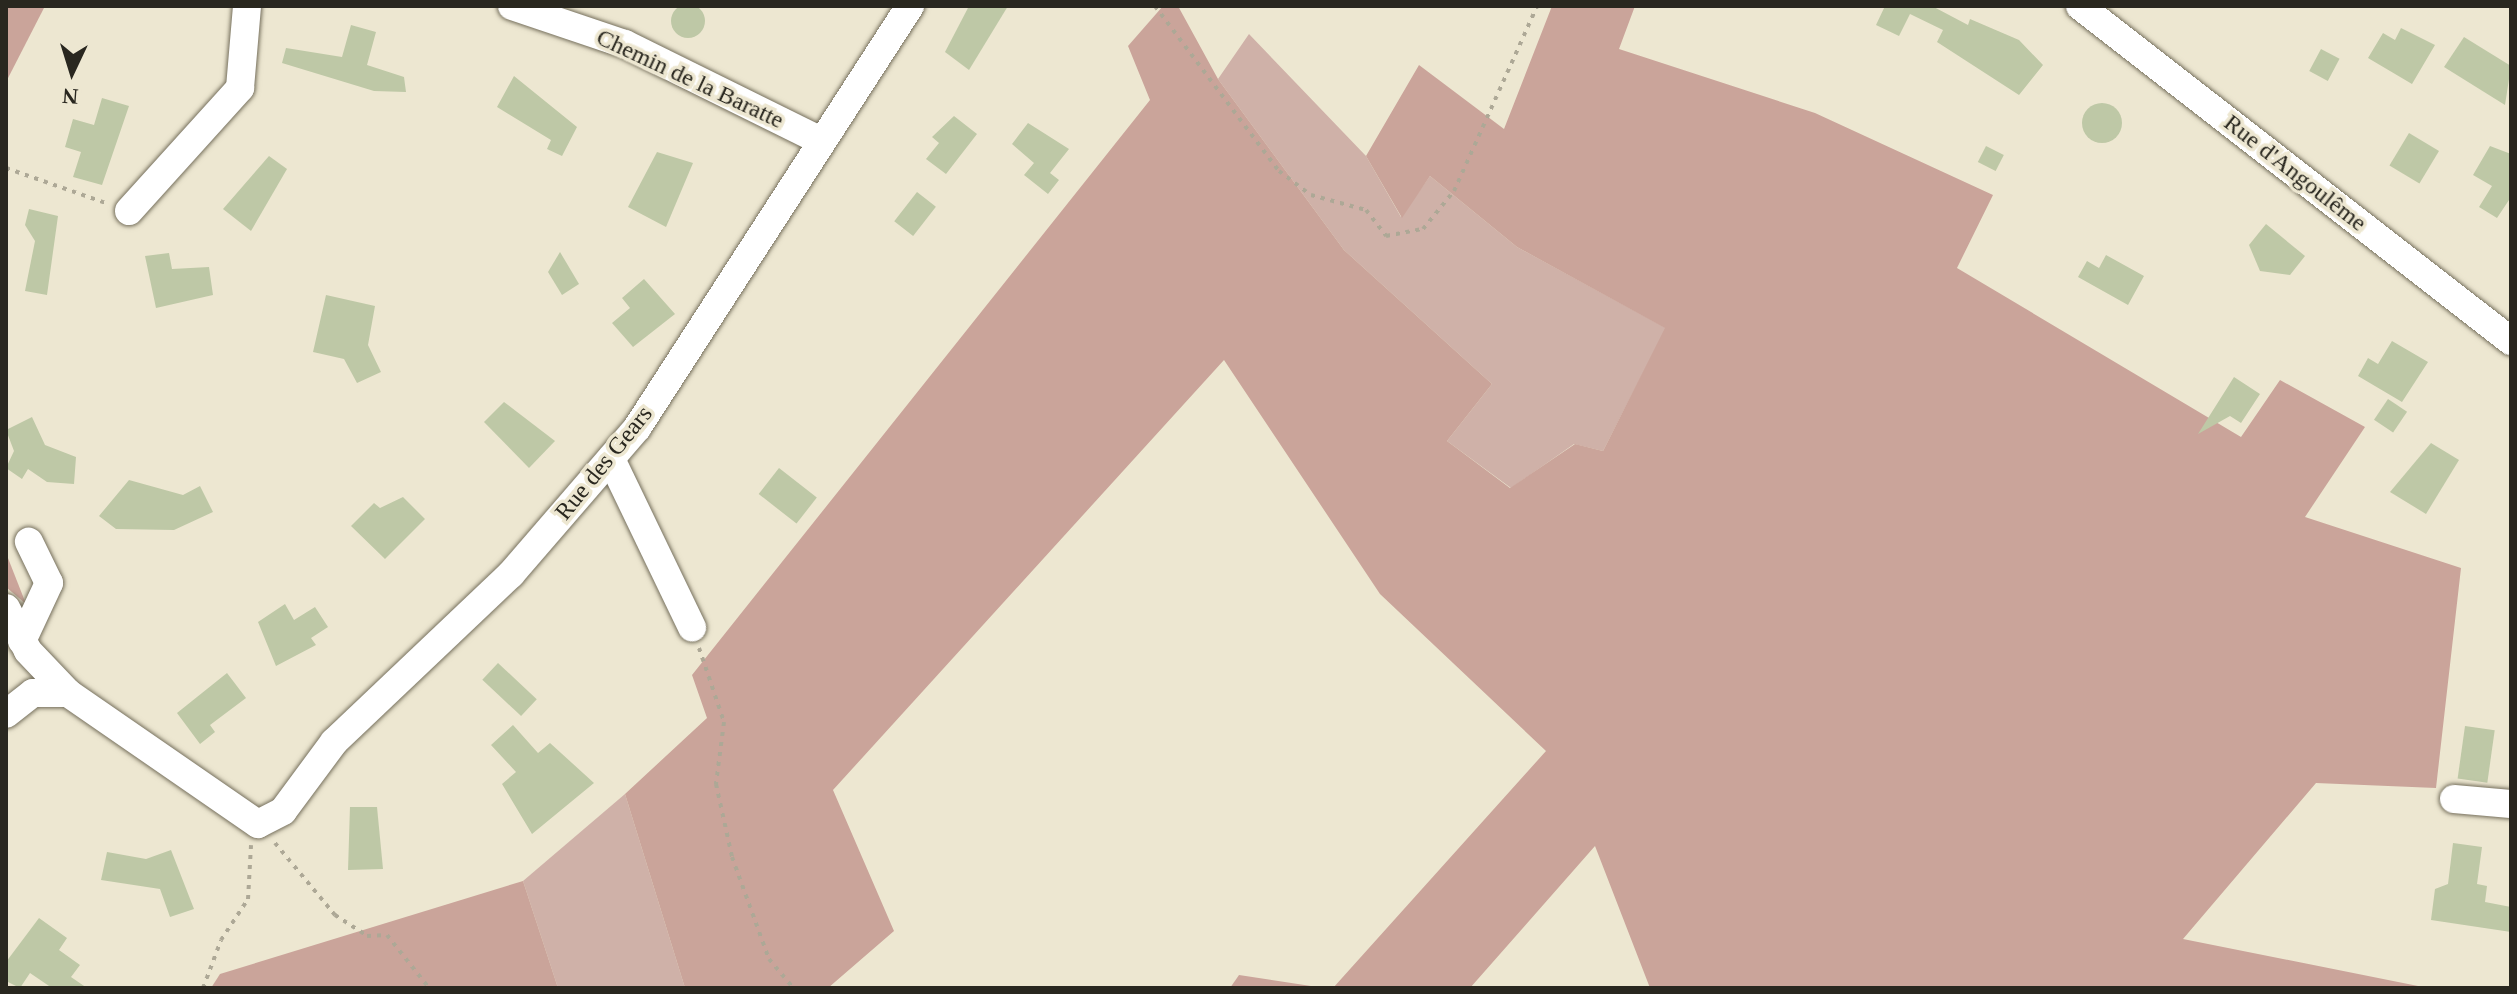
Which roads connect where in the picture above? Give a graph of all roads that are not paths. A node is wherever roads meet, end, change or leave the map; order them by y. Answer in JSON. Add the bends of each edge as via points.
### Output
{"nodes":[{"id":1,"x":247,"y":6,"type":"edge"},
{"id":2,"x":512,"y":6,"type":"edge"},
{"id":3,"x":910,"y":6,"type":"edge"},
{"id":4,"x":2080,"y":6,"type":"edge"},
{"id":5,"x":821,"y":141,"type":"junction"},
{"id":6,"x":129,"y":211,"type":"road end"},
{"id":7,"x":2511,"y":341,"type":"edge"},
{"id":8,"x":611,"y":459,"type":"junction"},
{"id":9,"x":29,"y":542,"type":"dead end"},
{"id":10,"x":6,"y":608,"type":"edge"},
{"id":11,"x":692,"y":627,"type":"road end"},
{"id":12,"x":22,"y":641,"type":"junction"},
{"id":13,"x":68,"y":693,"type":"junction"},
{"id":14,"x":6,"y":714,"type":"edge"},
{"id":15,"x":2454,"y":799,"type":"dead end"},
{"id":16,"x":2511,"y":804,"type":"edge"}],
"edges":[{"from":1,"to":6,"type":"street","via":[[240,88]]},
{"from":2,"to":5,"type":"street","name":"Chemin de la Baratte","via":[[625,44]]},
{"from":3,"to":5,"type":"street","name":"Rue des Gears"},
{"from":4,"to":7,"type":"street","name":"Rue d'Angoulême"},
{"from":5,"to":8,"type":"street","name":"Rue des Gears"},
{"from":8,"to":11,"type":"street"},
{"from":8,"to":13,"type":"street","name":"Rue des Gears","via":[[511,574],[334,742],[283,811],[258,824]]},
{"from":9,"to":12,"type":"street","via":[[49,583]]},
{"from":10,"to":12,"type":"street"},
{"from":12,"to":13,"type":"street"},
{"from":13,"to":14,"type":"street","via":[[33,693]]},
{"from":15,"to":16,"type":"street"}]}
